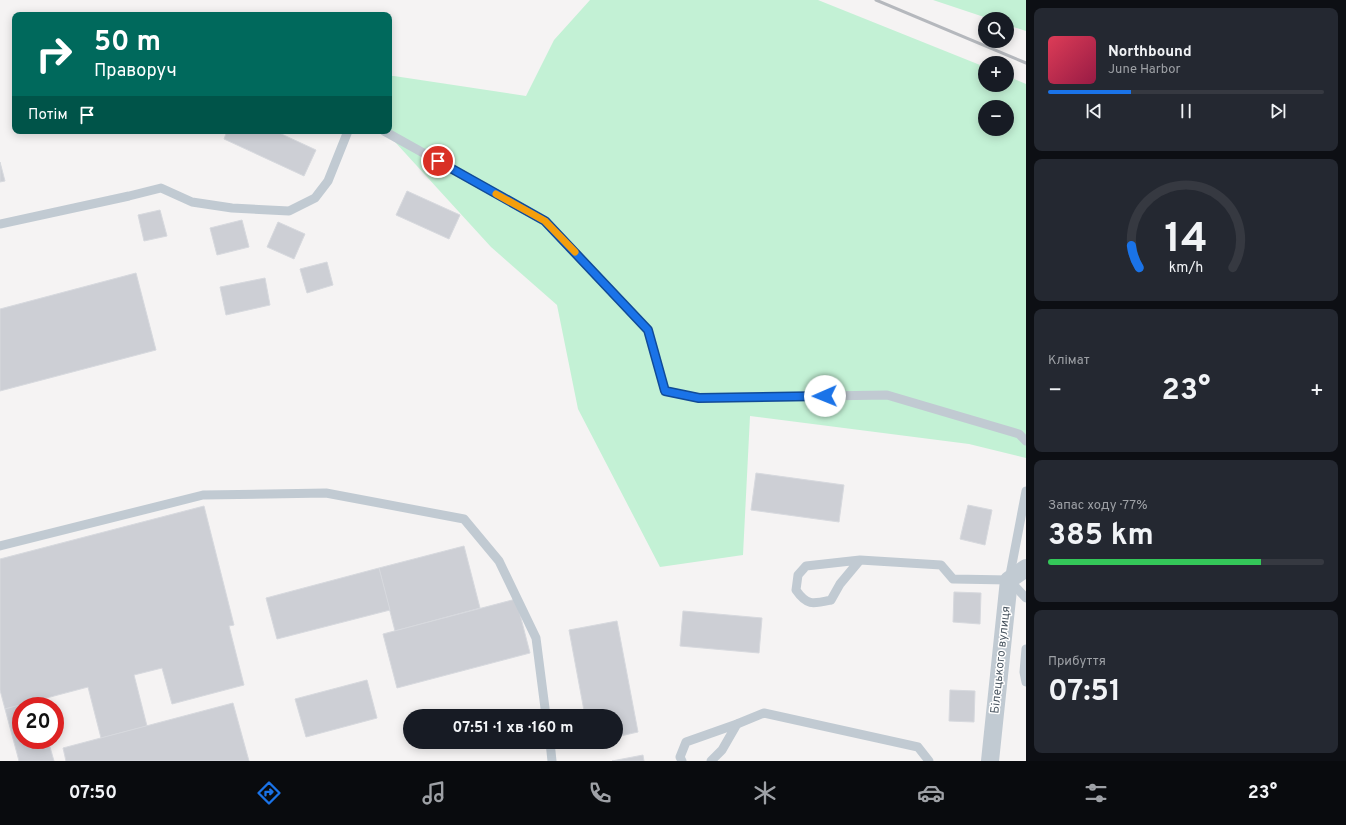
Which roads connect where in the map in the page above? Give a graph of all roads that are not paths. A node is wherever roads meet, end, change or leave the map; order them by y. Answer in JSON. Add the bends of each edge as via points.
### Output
{"nodes":[{"id":1,"x":347,"y":134,"type":"edge"},
{"id":2,"x":389,"y":134,"type":"edge"},
{"id":3,"x":0,"y":224,"type":"edge"},
{"id":4,"x":1026,"y":441,"type":"edge"},
{"id":5,"x":1026,"y":491,"type":"edge"},
{"id":6,"x":0,"y":546,"type":"edge"},
{"id":7,"x":860,"y":560,"type":"junction"},
{"id":8,"x":1026,"y":568,"type":"edge"},
{"id":9,"x":1009,"y":580,"type":"junction"},
{"id":10,"x":1026,"y":598,"type":"edge"},
{"id":11,"x":1026,"y":649,"type":"edge"},
{"id":12,"x":1026,"y":682,"type":"edge"},
{"id":13,"x":545,"y":709,"type":"edge"},
{"id":14,"x":737,"y":724,"type":"junction"},
{"id":15,"x":551,"y":749,"type":"edge"},
{"id":16,"x":552,"y":761,"type":"edge"},
{"id":17,"x":682,"y":761,"type":"edge"},
{"id":18,"x":710,"y":761,"type":"edge"},
{"id":19,"x":928,"y":761,"type":"edge"},
{"id":20,"x":990,"y":761,"type":"edge"}],
"edges":[{"from":1,"to":3,"type":"lane","via":[[328,181],[315,198],[289,211],[232,208],[192,202],[161,188]]},
{"from":2,"to":4,"type":"lane","via":[[545,221],[648,330],[665,391],[699,398],[888,395],[1019,434]]},
{"from":5,"to":9,"type":"lane"},
{"from":6,"to":13,"type":"lane","via":[[204,495],[326,493],[464,519],[499,561],[536,638]]},
{"from":7,"to":7,"type":"lane","via":[[840,584],[831,600],[814,603],[802,598],[796,590],[798,575],[806,566]]},
{"from":7,"to":9,"type":"lane","via":[[941,565],[953,579]]},
{"from":8,"to":9,"type":"street"},
{"from":9,"to":10,"type":"lane"},
{"from":9,"to":20,"type":"street","name":"Білецького вулиця"},
{"from":11,"to":12,"type":"lane"},
{"from":14,"to":17,"type":"lane","via":[[686,742],[680,757]]},
{"from":14,"to":18,"type":"lane","via":[[722,750]]},
{"from":14,"to":19,"type":"lane","via":[[764,713],[918,747]]},
{"from":15,"to":16,"type":"lane"}]}
